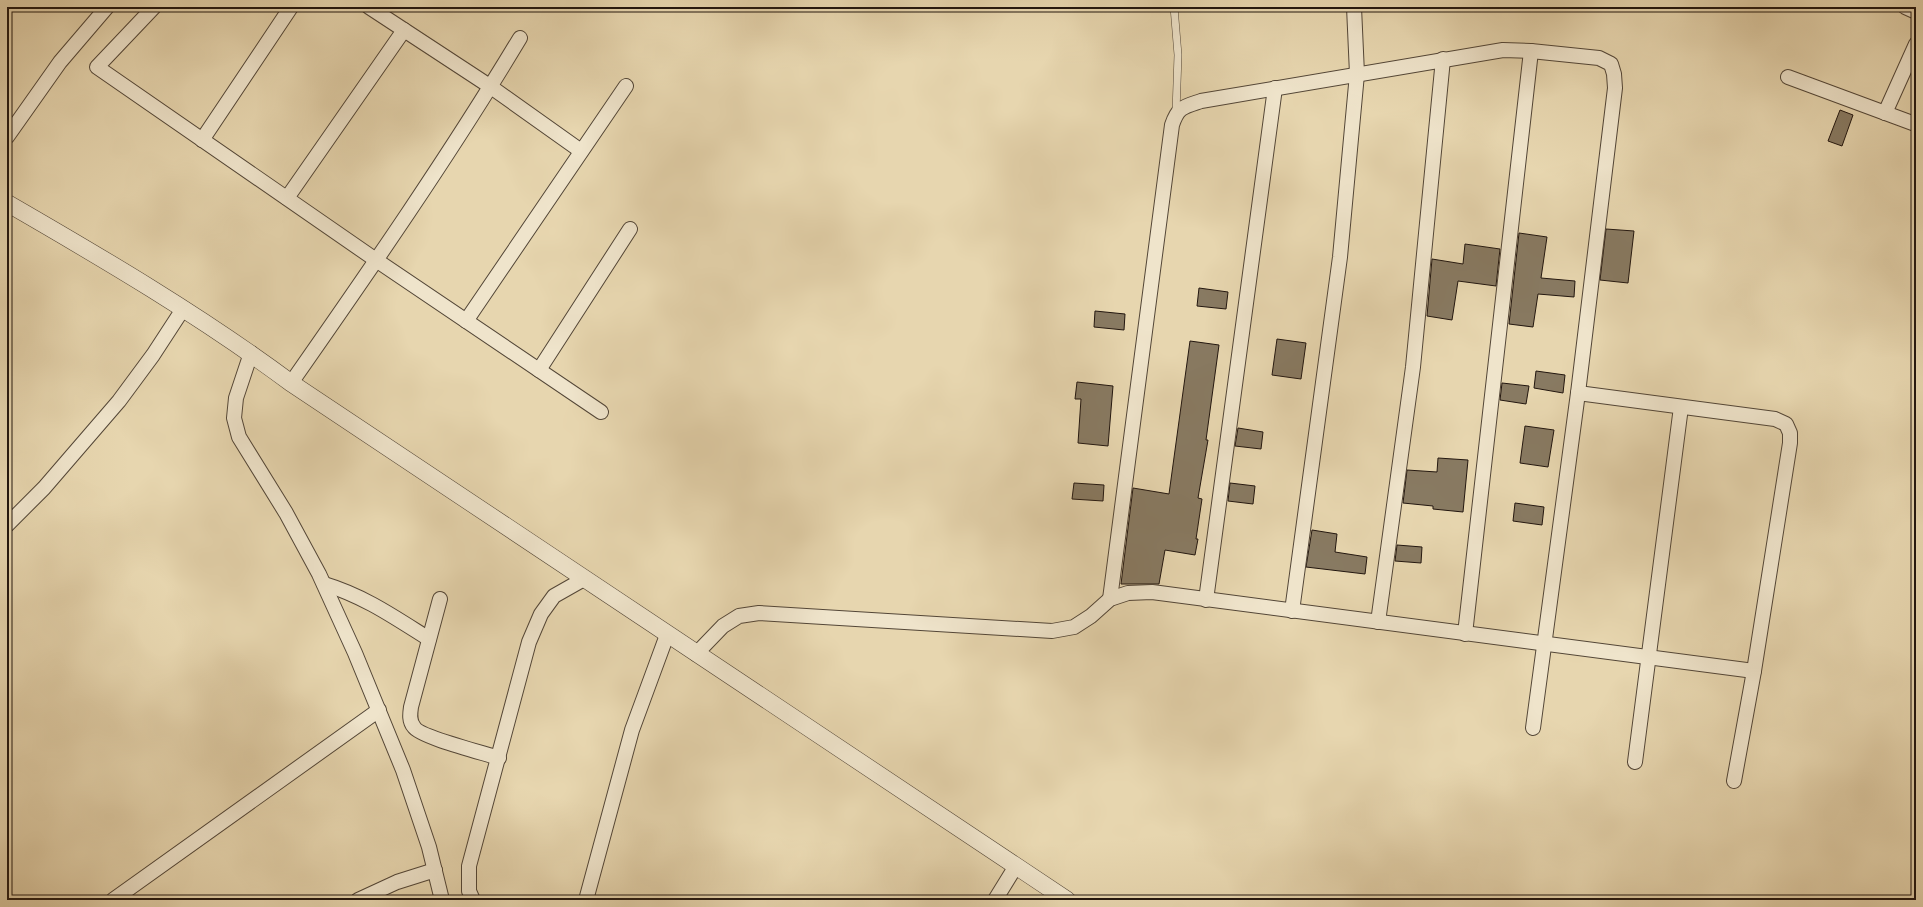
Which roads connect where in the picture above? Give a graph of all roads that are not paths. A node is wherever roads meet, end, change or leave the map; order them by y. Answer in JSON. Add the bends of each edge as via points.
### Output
{"nodes":[{"id":1,"x":106,"y":7,"type":"edge"},
{"id":2,"x":154,"y":7,"type":"edge"},
{"id":3,"x":291,"y":7,"type":"edge"},
{"id":4,"x":369,"y":7,"type":"edge"},
{"id":5,"x":1174,"y":7,"type":"edge"},
{"id":6,"x":1354,"y":7,"type":"edge"},
{"id":7,"x":1905,"y":7,"type":"edge"},
{"id":8,"x":1916,"y":12,"type":"edge"},
{"id":9,"x":404,"y":30,"type":"junction"},
{"id":10,"x":520,"y":38,"type":"dead end"},
{"id":11,"x":1916,"y":44,"type":"edge"},
{"id":12,"x":1531,"y":51,"type":"junction"},
{"id":13,"x":1443,"y":59,"type":"junction"},
{"id":14,"x":1357,"y":74,"type":"junction"},
{"id":15,"x":1788,"y":77,"type":"dead end"},
{"id":16,"x":491,"y":86,"type":"junction"},
{"id":17,"x":626,"y":86,"type":"dead end"},
{"id":18,"x":1275,"y":88,"type":"junction"},
{"id":19,"x":1176,"y":112,"type":"junction"},
{"id":20,"x":1885,"y":113,"type":"junction"},
{"id":21,"x":1915,"y":124,"type":"edge"},
{"id":22,"x":7,"y":137,"type":"edge"},
{"id":23,"x":202,"y":140,"type":"junction"},
{"id":24,"x":581,"y":151,"type":"junction"},
{"id":25,"x":287,"y":198,"type":"junction"},
{"id":26,"x":7,"y":203,"type":"edge"},
{"id":27,"x":630,"y":229,"type":"dead end"},
{"id":28,"x":376,"y":260,"type":"junction"},
{"id":29,"x":183,"y":309,"type":"junction"},
{"id":30,"x":466,"y":321,"type":"junction"},
{"id":31,"x":251,"y":354,"type":"junction"},
{"id":32,"x":539,"y":370,"type":"junction"},
{"id":33,"x":291,"y":383,"type":"junction"},
{"id":34,"x":1578,"y":393,"type":"junction"},
{"id":35,"x":1681,"y":407,"type":"junction"},
{"id":36,"x":601,"y":412,"type":"dead end"},
{"id":37,"x":7,"y":525,"type":"edge"},
{"id":38,"x":584,"y":579,"type":"junction"},
{"id":39,"x":324,"y":584,"type":"junction"},
{"id":40,"x":440,"y":599,"type":"dead end"},
{"id":41,"x":1110,"y":599,"type":"junction"},
{"id":42,"x":1206,"y":600,"type":"junction"},
{"id":43,"x":1292,"y":611,"type":"junction"},
{"id":44,"x":1378,"y":622,"type":"junction"},
{"id":45,"x":1466,"y":634,"type":"junction"},
{"id":46,"x":667,"y":635,"type":"junction"},
{"id":47,"x":429,"y":639,"type":"junction"},
{"id":48,"x":1545,"y":645,"type":"junction"},
{"id":49,"x":696,"y":654,"type":"junction"},
{"id":50,"x":1649,"y":658,"type":"junction"},
{"id":51,"x":1754,"y":671,"type":"junction"},
{"id":52,"x":379,"y":710,"type":"junction"},
{"id":53,"x":1533,"y":728,"type":"dead end"},
{"id":54,"x":499,"y":758,"type":"junction"},
{"id":55,"x":1635,"y":762,"type":"dead end"},
{"id":56,"x":1734,"y":780,"type":"dead end"},
{"id":57,"x":1016,"y":866,"type":"junction"},
{"id":58,"x":434,"y":870,"type":"junction"},
{"id":59,"x":999,"y":894,"type":"edge"},
{"id":60,"x":113,"y":900,"type":"edge"},
{"id":61,"x":358,"y":900,"type":"edge"},
{"id":62,"x":442,"y":900,"type":"edge"},
{"id":63,"x":473,"y":900,"type":"edge"},
{"id":64,"x":586,"y":900,"type":"edge"},
{"id":65,"x":1067,"y":900,"type":"edge"}],
"edges":[{"from":1,"to":22,"type":"street","via":[[60,62]]},
{"from":2,"to":23,"type":"street","via":[[97,67]]},
{"from":3,"to":23,"type":"street"},
{"from":4,"to":9,"type":"street"},
{"from":5,"to":19,"type":"lane","via":[[1178,55]]},
{"from":6,"to":14,"type":"street"},
{"from":7,"to":8,"type":"street"},
{"from":9,"to":16,"type":"street"},
{"from":9,"to":25,"type":"street"},
{"from":10,"to":16,"type":"street"},
{"from":11,"to":20,"type":"street"},
{"from":12,"to":13,"type":"street","via":[[1503,50]]},
{"from":12,"to":34,"type":"street","via":[[1599,58],[1611,64],[1614,74],[1614,96]]},
{"from":12,"to":45,"type":"street"},
{"from":13,"to":14,"type":"street"},
{"from":13,"to":44,"type":"street","via":[[1412,367]]},
{"from":14,"to":18,"type":"street"},
{"from":14,"to":43,"type":"street","via":[[1340,257]]},
{"from":15,"to":20,"type":"street"},
{"from":16,"to":24,"type":"street"},
{"from":16,"to":28,"type":"street"},
{"from":17,"to":24,"type":"street"},
{"from":18,"to":19,"type":"street","via":[[1200,101]]},
{"from":18,"to":42,"type":"street"},
{"from":19,"to":41,"type":"street","via":[[1170,133]]},
{"from":20,"to":21,"type":"street"},
{"from":23,"to":25,"type":"street"},
{"from":24,"to":30,"type":"street"},
{"from":25,"to":28,"type":"street"},
{"from":26,"to":29,"type":"street"},
{"from":27,"to":32,"type":"street"},
{"from":28,"to":30,"type":"street"},
{"from":28,"to":33,"type":"street"},
{"from":29,"to":31,"type":"street"},
{"from":29,"to":37,"type":"street","via":[[119,401],[44,488]]},
{"from":30,"to":32,"type":"street"},
{"from":31,"to":33,"type":"street"},
{"from":31,"to":39,"type":"street","via":[[236,398],[234,418],[239,437],[286,513]]},
{"from":32,"to":36,"type":"street"},
{"from":33,"to":38,"type":"street"},
{"from":34,"to":35,"type":"street"},
{"from":34,"to":48,"type":"street"},
{"from":35,"to":50,"type":"street"},
{"from":35,"to":51,"type":"street","via":[[1775,419],[1786,424],[1790,433]]},
{"from":38,"to":46,"type":"street"},
{"from":38,"to":54,"type":"street","via":[[554,596],[541,614],[529,642]]},
{"from":39,"to":47,"type":"street","via":[[368,601]]},
{"from":39,"to":52,"type":"street"},
{"from":40,"to":47,"type":"street"},
{"from":41,"to":42,"type":"street","via":[[1128,593],[1152,592]]},
{"from":41,"to":49,"type":"street","via":[[1074,627],[1052,631],[759,613],[739,616],[723,626]]},
{"from":42,"to":43,"type":"street"},
{"from":43,"to":44,"type":"street"},
{"from":44,"to":45,"type":"street"},
{"from":45,"to":48,"type":"street"},
{"from":46,"to":49,"type":"street"},
{"from":46,"to":64,"type":"street","via":[[632,730]]},
{"from":47,"to":54,"type":"street","via":[[411,707],[410,718],[415,729]]},
{"from":48,"to":50,"type":"street"},
{"from":48,"to":53,"type":"street"},
{"from":49,"to":57,"type":"street"},
{"from":50,"to":51,"type":"street"},
{"from":50,"to":55,"type":"street"},
{"from":51,"to":56,"type":"street"},
{"from":52,"to":58,"type":"street","via":[[403,770],[429,847]]},
{"from":52,"to":60,"type":"street"},
{"from":54,"to":63,"type":"street","via":[[469,866],[469,891]]},
{"from":57,"to":59,"type":"street"},
{"from":57,"to":65,"type":"street"},
{"from":58,"to":61,"type":"street","via":[[397,882]]},
{"from":58,"to":62,"type":"street"}]}
